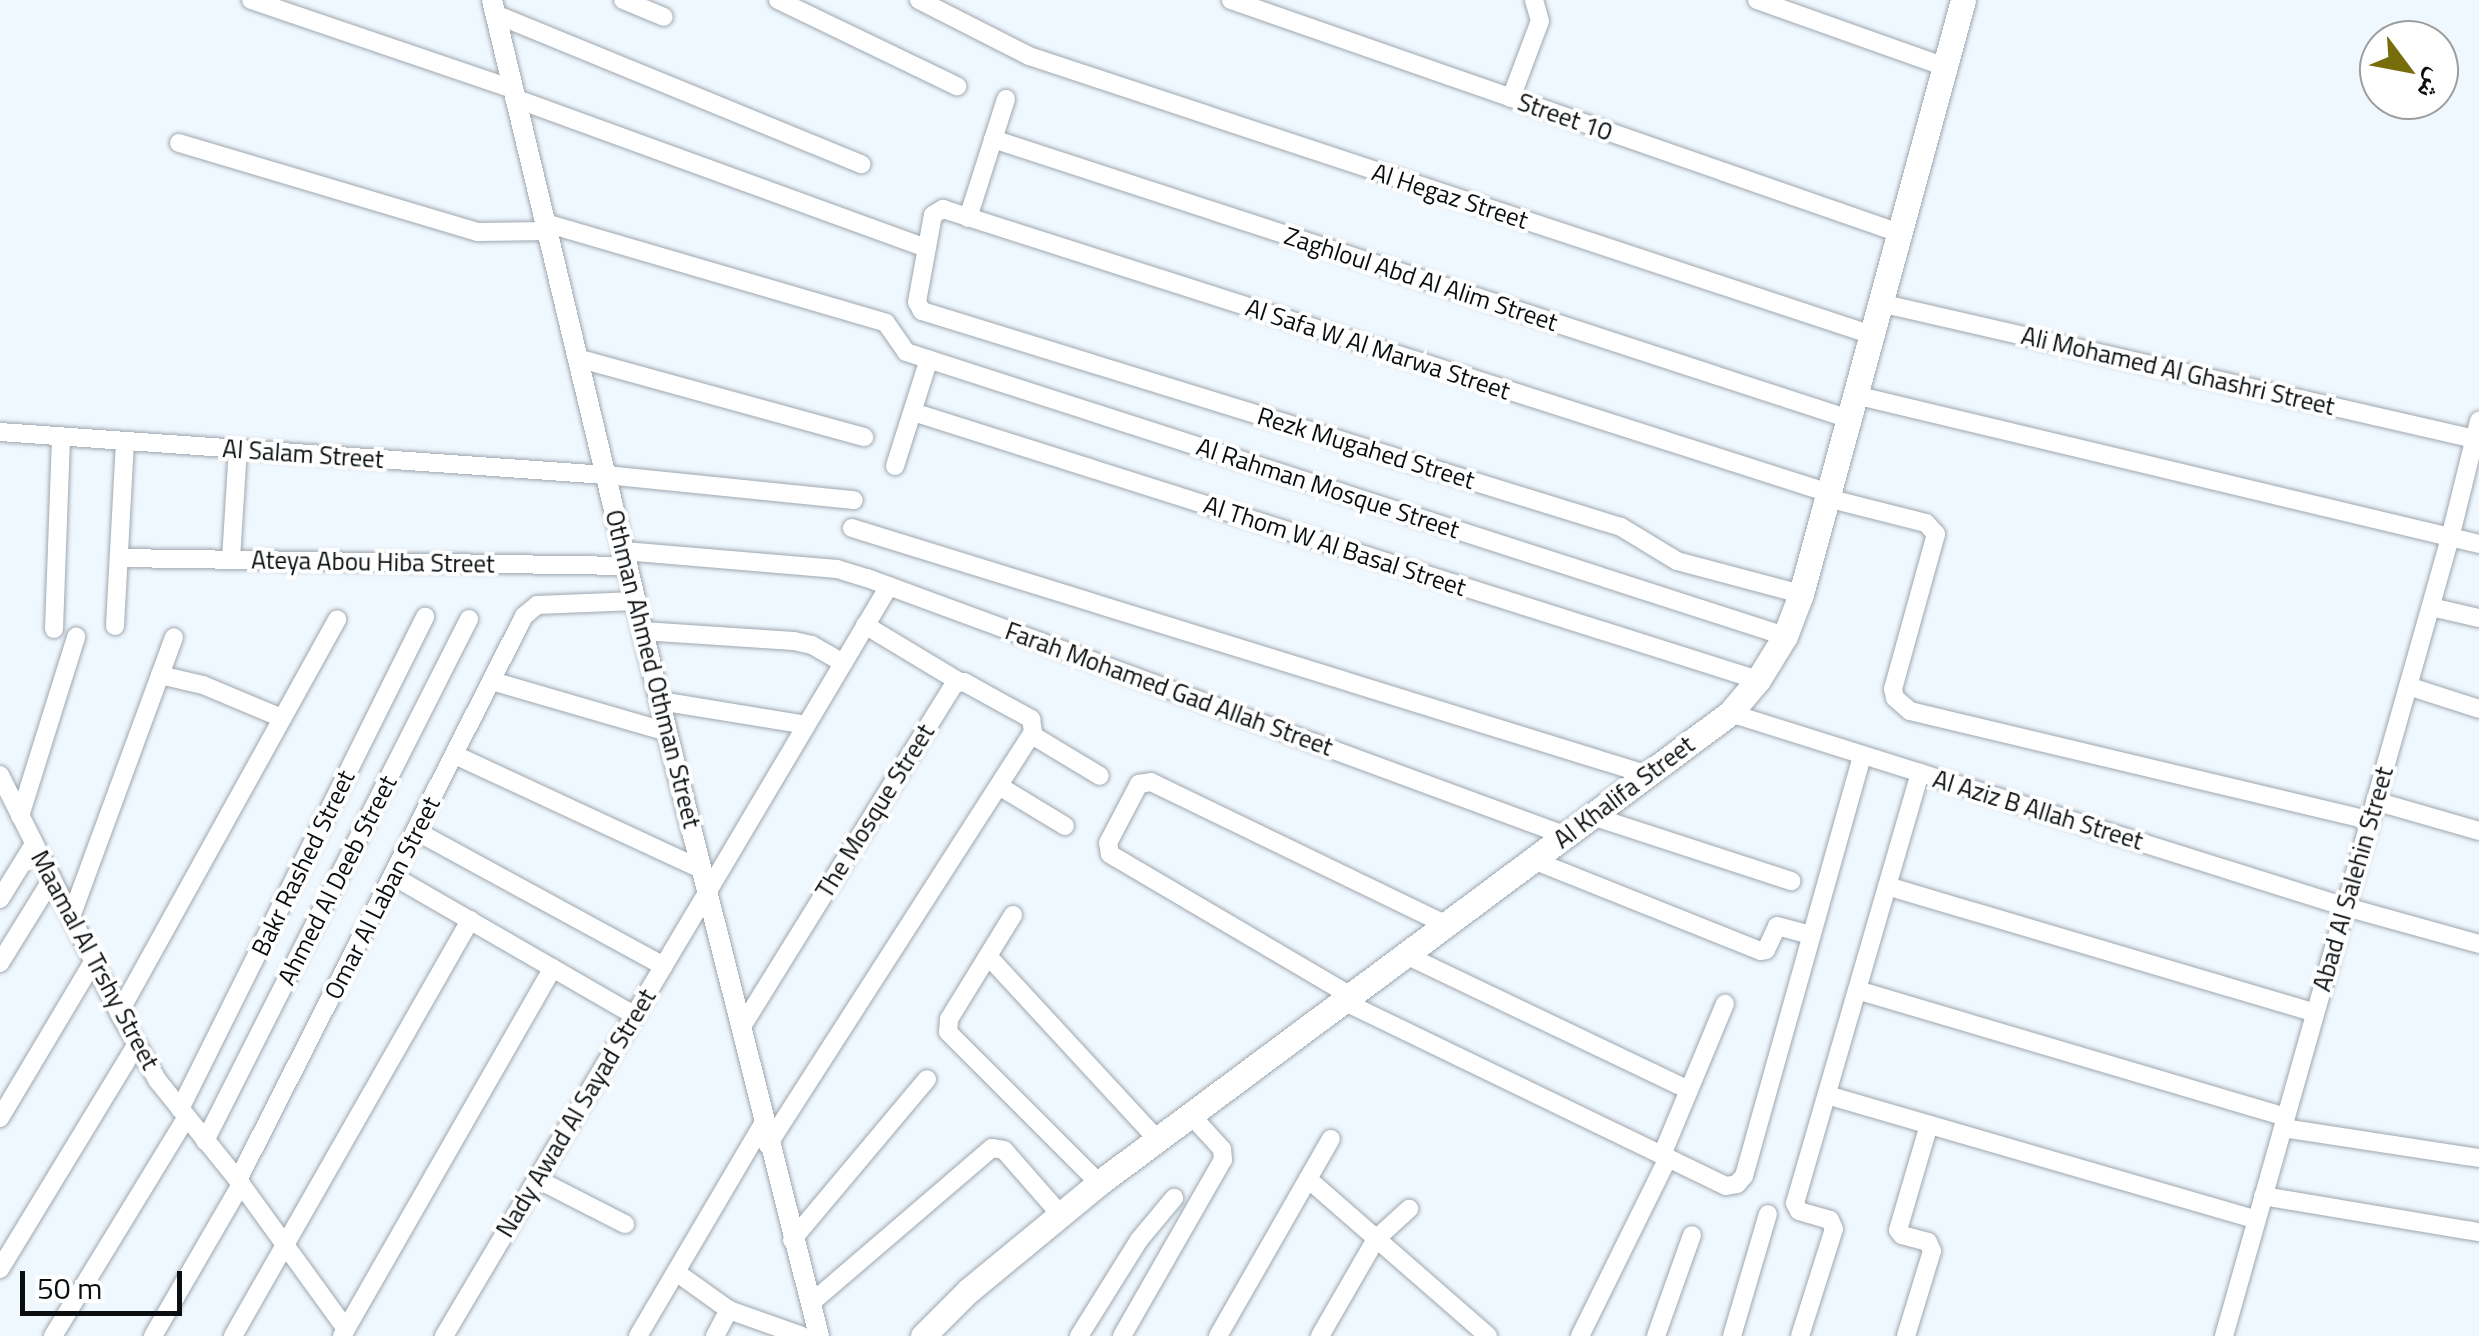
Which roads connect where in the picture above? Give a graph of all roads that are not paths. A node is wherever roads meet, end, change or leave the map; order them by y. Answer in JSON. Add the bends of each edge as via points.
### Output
{"nodes":[{"id":1,"x":251,"y":0,"type":"edge"},
{"id":2,"x":624,"y":0,"type":"edge"},
{"id":3,"x":778,"y":0,"type":"edge"},
{"id":4,"x":919,"y":0,"type":"edge"},
{"id":5,"x":1231,"y":0,"type":"edge"},
{"id":6,"x":1534,"y":0,"type":"edge"},
{"id":7,"x":1756,"y":0,"type":"edge"},
{"id":8,"x":1963,"y":0,"type":"edge"},
{"id":9,"x":494,"y":7,"type":"edge"},
{"id":10,"x":664,"y":17,"type":"dead end"},
{"id":11,"x":1944,"y":67,"type":"junction"},
{"id":12,"x":957,"y":86,"type":"dead end"},
{"id":13,"x":513,"y":93,"type":"junction"},
{"id":14,"x":1006,"y":98,"type":"dead end"},
{"id":15,"x":1511,"y":98,"type":"junction"},
{"id":16,"x":994,"y":139,"type":"junction"},
{"id":17,"x":179,"y":143,"type":"dead end"},
{"id":18,"x":861,"y":164,"type":"dead end"},
{"id":19,"x":968,"y":218,"type":"junction"},
{"id":20,"x":546,"y":227,"type":"junction"},
{"id":21,"x":1900,"y":233,"type":"junction"},
{"id":22,"x":927,"y":248,"type":"junction"},
{"id":23,"x":1880,"y":303,"type":"junction"},
{"id":24,"x":1872,"y":335,"type":"junction"},
{"id":25,"x":577,"y":358,"type":"junction"},
{"id":26,"x":929,"y":359,"type":"junction"},
{"id":27,"x":1852,"y":407,"type":"junction"},
{"id":28,"x":913,"y":412,"type":"junction"},
{"id":29,"x":0,"y":432,"type":"edge"},
{"id":30,"x":2478,"y":433,"type":"edge"},
{"id":31,"x":61,"y":436,"type":"junction"},
{"id":32,"x":864,"y":437,"type":"dead end"},
{"id":33,"x":124,"y":441,"type":"junction"},
{"id":34,"x":238,"y":449,"type":"junction"},
{"id":35,"x":895,"y":466,"type":"dead end"},
{"id":36,"x":606,"y":475,"type":"junction"},
{"id":37,"x":1828,"y":496,"type":"junction"},
{"id":38,"x":854,"y":500,"type":"dead end"},
{"id":39,"x":852,"y":528,"type":"dead end"},
{"id":40,"x":2450,"y":538,"type":"junction"},
{"id":41,"x":2479,"y":544,"type":"edge"},
{"id":42,"x":119,"y":558,"type":"junction"},
{"id":43,"x":626,"y":558,"type":"junction"},
{"id":44,"x":231,"y":560,"type":"junction"},
{"id":45,"x":770,"y":563,"type":"joint"},
{"id":46,"x":889,"y":586,"type":"junction"},
{"id":47,"x":1801,"y":594,"type":"junction"},
{"id":48,"x":636,"y":601,"type":"junction"},
{"id":49,"x":2430,"y":607,"type":"junction"},
{"id":50,"x":425,"y":617,"type":"dead end"},
{"id":51,"x":2479,"y":618,"type":"edge"},
{"id":52,"x":337,"y":619,"type":"dead end"},
{"id":53,"x":469,"y":619,"type":"dead end"},
{"id":54,"x":115,"y":626,"type":"dead end"},
{"id":55,"x":865,"y":626,"type":"junction"},
{"id":56,"x":54,"y":629,"type":"dead end"},
{"id":57,"x":643,"y":631,"type":"junction"},
{"id":58,"x":174,"y":636,"type":"dead end"},
{"id":59,"x":1785,"y":636,"type":"junction"},
{"id":60,"x":76,"y":638,"type":"dead end"},
{"id":61,"x":843,"y":664,"type":"junction"},
{"id":62,"x":160,"y":675,"type":"junction"},
{"id":63,"x":1758,"y":680,"type":"junction"},
{"id":64,"x":492,"y":681,"type":"junction"},
{"id":65,"x":958,"y":682,"type":"junction"},
{"id":66,"x":2408,"y":686,"type":"junction"},
{"id":67,"x":660,"y":701,"type":"junction"},
{"id":68,"x":2479,"y":709,"type":"edge"},
{"id":69,"x":1730,"y":713,"type":"junction"},
{"id":70,"x":282,"y":718,"type":"junction"},
{"id":71,"x":806,"y":725,"type":"junction"},
{"id":72,"x":667,"y":732,"type":"junction"},
{"id":73,"x":1032,"y":735,"type":"junction"},
{"id":74,"x":1862,"y":754,"type":"junction"},
{"id":75,"x":454,"y":755,"type":"junction"},
{"id":76,"x":1920,"y":773,"type":"junction"},
{"id":77,"x":1645,"y":774,"type":"junction"},
{"id":78,"x":0,"y":775,"type":"edge"},
{"id":79,"x":1100,"y":776,"type":"dead end"},
{"id":80,"x":999,"y":786,"type":"junction"},
{"id":81,"x":2376,"y":800,"type":"junction"},
{"id":82,"x":1590,"y":815,"type":"junction"},
{"id":83,"x":20,"y":816,"type":"junction"},
{"id":84,"x":2370,"y":821,"type":"junction"},
{"id":85,"x":1065,"y":826,"type":"dead end"},
{"id":86,"x":416,"y":831,"type":"junction"},
{"id":87,"x":2479,"y":831,"type":"edge"},
{"id":88,"x":1564,"y":835,"type":"junction"},
{"id":89,"x":34,"y":844,"type":"junction"},
{"id":90,"x":1533,"y":860,"type":"junction"},
{"id":91,"x":394,"y":876,"type":"junction"},
{"id":92,"x":52,"y":879,"type":"junction"},
{"id":93,"x":706,"y":880,"type":"junction"},
{"id":94,"x":1791,"y":882,"type":"dead end"},
{"id":95,"x":1887,"y":886,"type":"junction"},
{"id":96,"x":0,"y":899,"type":"edge"},
{"id":97,"x":2346,"y":907,"type":"junction"},
{"id":98,"x":1013,"y":916,"type":"dead end"},
{"id":99,"x":71,"y":917,"type":"junction"},
{"id":100,"x":470,"y":920,"type":"junction"},
{"id":101,"x":1449,"y":926,"type":"junction"},
{"id":102,"x":1812,"y":935,"type":"junction"},
{"id":103,"x":2479,"y":944,"type":"edge"},
{"id":104,"x":988,"y":956,"type":"junction"},
{"id":105,"x":1408,"y":956,"type":"junction"},
{"id":106,"x":93,"y":962,"type":"junction"},
{"id":107,"x":0,"y":963,"type":"edge"},
{"id":108,"x":664,"y":966,"type":"junction"},
{"id":109,"x":554,"y":968,"type":"junction"},
{"id":110,"x":1857,"y":990,"type":"junction"},
{"id":111,"x":1347,"y":999,"type":"junction"},
{"id":112,"x":1725,"y":1004,"type":"dead end"},
{"id":113,"x":118,"y":1013,"type":"junction"},
{"id":114,"x":2315,"y":1014,"type":"junction"},
{"id":115,"x":634,"y":1015,"type":"junction"},
{"id":116,"x":741,"y":1028,"type":"junction"},
{"id":117,"x":137,"y":1044,"type":"junction"},
{"id":118,"x":927,"y":1079,"type":"dead end"},
{"id":119,"x":1689,"y":1090,"type":"junction"},
{"id":120,"x":1826,"y":1096,"type":"junction"},
{"id":121,"x":1189,"y":1113,"type":"junction"},
{"id":122,"x":183,"y":1114,"type":"junction"},
{"id":123,"x":0,"y":1118,"type":"edge"},
{"id":124,"x":2284,"y":1122,"type":"junction"},
{"id":125,"x":763,"y":1124,"type":"junction"},
{"id":126,"x":1928,"y":1125,"type":"junction"},
{"id":127,"x":1157,"y":1139,"type":"junction"},
{"id":128,"x":1331,"y":1139,"type":"dead end"},
{"id":129,"x":206,"y":1141,"type":"junction"},
{"id":130,"x":768,"y":1146,"type":"junction"},
{"id":131,"x":1665,"y":1157,"type":"junction"},
{"id":132,"x":2479,"y":1158,"type":"edge"},
{"id":133,"x":537,"y":1179,"type":"junction"},
{"id":134,"x":1308,"y":1179,"type":"junction"},
{"id":135,"x":240,"y":1182,"type":"junction"},
{"id":136,"x":1099,"y":1183,"type":"junction"},
{"id":137,"x":2263,"y":1196,"type":"junction"},
{"id":138,"x":1174,"y":1198,"type":"dead end"},
{"id":139,"x":1408,"y":1209,"type":"dead end"},
{"id":140,"x":1768,"y":1214,"type":"dead end"},
{"id":141,"x":1061,"y":1215,"type":"junction"},
{"id":142,"x":2256,"y":1220,"type":"junction"},
{"id":143,"x":625,"y":1224,"type":"dead end"},
{"id":144,"x":2479,"y":1232,"type":"edge"},
{"id":145,"x":1692,"y":1236,"type":"dead end"},
{"id":146,"x":1376,"y":1239,"type":"junction"},
{"id":147,"x":792,"y":1240,"type":"junction"},
{"id":148,"x":286,"y":1244,"type":"junction"},
{"id":149,"x":0,"y":1268,"type":"edge"},
{"id":150,"x":676,"y":1272,"type":"junction"},
{"id":151,"x":811,"y":1303,"type":"junction"},
{"id":152,"x":729,"y":1310,"type":"junction"},
{"id":153,"x":1324,"y":1329,"type":"edge"},
{"id":154,"x":344,"y":1333,"type":"edge"},
{"id":155,"x":52,"y":1336,"type":"edge"},
{"id":156,"x":154,"y":1336,"type":"edge"},
{"id":157,"x":233,"y":1336,"type":"edge"},
{"id":158,"x":444,"y":1336,"type":"edge"},
{"id":159,"x":638,"y":1336,"type":"edge"},
{"id":160,"x":714,"y":1336,"type":"edge"},
{"id":161,"x":802,"y":1336,"type":"edge"},
{"id":162,"x":818,"y":1336,"type":"edge"},
{"id":163,"x":923,"y":1336,"type":"edge"},
{"id":164,"x":1079,"y":1336,"type":"edge"},
{"id":165,"x":1122,"y":1336,"type":"edge"},
{"id":166,"x":1218,"y":1336,"type":"edge"},
{"id":167,"x":1344,"y":1336,"type":"edge"},
{"id":168,"x":1488,"y":1336,"type":"edge"},
{"id":169,"x":1580,"y":1336,"type":"edge"},
{"id":170,"x":1656,"y":1336,"type":"edge"},
{"id":171,"x":1732,"y":1336,"type":"edge"},
{"id":172,"x":1800,"y":1336,"type":"edge"},
{"id":173,"x":1906,"y":1336,"type":"edge"},
{"id":174,"x":2224,"y":1336,"type":"edge"}],
"edges":[{"from":1,"to":13,"type":"street"},
{"from":2,"to":10,"type":"street"},
{"from":3,"to":12,"type":"street"},
{"from":4,"to":24,"type":"street","name":"Al Hegaz Street","via":[[1028,56]]},
{"from":5,"to":15,"type":"street","name":"Street 10"},
{"from":6,"to":15,"type":"street","via":[[1540,22]]},
{"from":7,"to":11,"type":"street"},
{"from":8,"to":11,"type":"main road","name":"Al Khalifa Street"},
{"from":9,"to":13,"type":"street","name":"Othman Ahmed Othman Street"},
{"from":9,"to":18,"type":"street"},
{"from":11,"to":21,"type":"main road","name":"Al Khalifa Street"},
{"from":13,"to":20,"type":"street","name":"Othman Ahmed Othman Street"},
{"from":13,"to":22,"type":"street"},
{"from":14,"to":16,"type":"street"},
{"from":15,"to":21,"type":"street","name":"Street 10"},
{"from":16,"to":19,"type":"street"},
{"from":16,"to":27,"type":"street","name":"Zaghloul Abd Al Alim Street"},
{"from":17,"to":20,"type":"street","via":[[478,232]]},
{"from":19,"to":22,"type":"street","name":"Al Safa W Al Marwa Street","via":[[943,209],[933,218]]},
{"from":19,"to":37,"type":"street","name":"Al Safa W Al Marwa Street"},
{"from":20,"to":25,"type":"street","name":"Othman Ahmed Othman Street"},
{"from":20,"to":26,"type":"street","name":"Al Rahman Mosque Street","via":[[886,323],[903,351]]},
{"from":21,"to":23,"type":"main road","name":"Al Khalifa Street"},
{"from":22,"to":47,"type":"street","name":"Rezk Mugahed Street","via":[[917,302],[925,312],[1621,527],[1676,561]]},
{"from":23,"to":24,"type":"main road","name":"Al Khalifa Street"},
{"from":23,"to":30,"type":"street","name":"Ali Mohamed Al Ghashri Street"},
{"from":24,"to":27,"type":"main road","name":"Al Khalifa Street"},
{"from":25,"to":32,"type":"street"},
{"from":25,"to":36,"type":"street","name":"Othman Ahmed Othman Street"},
{"from":26,"to":28,"type":"street"},
{"from":26,"to":59,"type":"street","name":"Al Rahman Mosque Street"},
{"from":27,"to":37,"type":"main road","name":"Al Khalifa Street"},
{"from":27,"to":40,"type":"street","name":"Zaghloul Abd Al Alim Street"},
{"from":28,"to":35,"type":"street"},
{"from":28,"to":63,"type":"street","name":"Al Thom W Al Basal Street"},
{"from":29,"to":31,"type":"street","name":"Al Salam Street"},
{"from":30,"to":40,"type":"street","name":"Abad Al Salehin Street"},
{"from":31,"to":33,"type":"street","name":"Al Salam Street"},
{"from":31,"to":56,"type":"street"},
{"from":33,"to":34,"type":"street","name":"Al Salam Street"},
{"from":33,"to":42,"type":"street"},
{"from":34,"to":36,"type":"street","name":"Al Salam Street"},
{"from":34,"to":44,"type":"street"},
{"from":36,"to":38,"type":"street","name":"Al Salam Street"},
{"from":36,"to":43,"type":"street","name":"Othman Ahmed Othman Street"},
{"from":37,"to":47,"type":"main road","name":"Al Khalifa Street"},
{"from":37,"to":84,"type":"street","name":"Al Safa W Al Marwa Street","via":[[1926,523],[1936,534],[1893,689],[1910,711]]},
{"from":39,"to":77,"type":"street"},
{"from":40,"to":41,"type":"street","name":"Zaghloul Abd Al Alim Street"},
{"from":40,"to":49,"type":"street","name":"Abad Al Salehin Street"},
{"from":42,"to":44,"type":"street","name":"Ateya Abou Hiba Street"},
{"from":42,"to":54,"type":"street"},
{"from":43,"to":44,"type":"street","name":"Ateya Abou Hiba Street"},
{"from":43,"to":45,"type":"street","name":"Ateya Abou Hiba Street"},
{"from":43,"to":48,"type":"street","name":"Othman Ahmed Othman Street"},
{"from":45,"to":46,"type":"street","name":"Farah Mohamed Gad Allah Street","via":[[837,569]]},
{"from":46,"to":55,"type":"street","name":"Nady Awad Al Sayad Street"},
{"from":46,"to":88,"type":"street","name":"Farah Mohamed Gad Allah Street"},
{"from":47,"to":59,"type":"main road","name":"Al Khalifa Street"},
{"from":48,"to":57,"type":"street","name":"Othman Ahmed Othman Street"},
{"from":48,"to":64,"type":"street","name":"Omar Al Laban Street","via":[[537,606],[524,616]]},
{"from":49,"to":51,"type":"street"},
{"from":49,"to":66,"type":"street","name":"Abad Al Salehin Street"},
{"from":50,"to":122,"type":"street","name":"Bakr Rashed Street"},
{"from":52,"to":70,"type":"street"},
{"from":53,"to":129,"type":"street","name":"Ahmed Al Deeb Street"},
{"from":55,"to":61,"type":"street","name":"Nady Awad Al Sayad Street"},
{"from":55,"to":65,"type":"street"},
{"from":57,"to":61,"type":"street","via":[[794,641]]},
{"from":57,"to":67,"type":"street","name":"Othman Ahmed Othman Street"},
{"from":58,"to":62,"type":"street"},
{"from":59,"to":63,"type":"main road","name":"Al Khalifa Street"},
{"from":60,"to":83,"type":"street"},
{"from":61,"to":71,"type":"street","name":"Nady Awad Al Sayad Street"},
{"from":62,"to":70,"type":"street","via":[[244,699]]},
{"from":62,"to":99,"type":"street"},
{"from":63,"to":69,"type":"main road","name":"Al Khalifa Street"},
{"from":64,"to":72,"type":"street"},
{"from":64,"to":75,"type":"street","name":"Omar Al Laban Street"},
{"from":65,"to":73,"type":"street","via":[[1031,719]]},
{"from":65,"to":116,"type":"street","name":"The Mosque Street"},
{"from":66,"to":68,"type":"street"},
{"from":66,"to":81,"type":"street","name":"Abad Al Salehin Street"},
{"from":67,"to":71,"type":"street"},
{"from":67,"to":72,"type":"street","name":"Othman Ahmed Othman Street"},
{"from":69,"to":74,"type":"street","name":"Al Aziz B Allah Street"},
{"from":69,"to":77,"type":"main road","name":"Al Khalifa Street"},
{"from":70,"to":113,"type":"street"},
{"from":71,"to":93,"type":"street","name":"Nady Awad Al Sayad Street"},
{"from":72,"to":93,"type":"street","name":"Othman Ahmed Othman Street"},
{"from":73,"to":79,"type":"street"},
{"from":73,"to":80,"type":"street"},
{"from":74,"to":76,"type":"street","name":"Al Aziz B Allah Street"},
{"from":74,"to":102,"type":"street"},
{"from":75,"to":86,"type":"street","name":"Omar Al Laban Street"},
{"from":75,"to":93,"type":"street"},
{"from":76,"to":95,"type":"street"},
{"from":76,"to":97,"type":"street","name":"Al Aziz B Allah Street"},
{"from":77,"to":82,"type":"main road","name":"Al Khalifa Street"},
{"from":78,"to":83,"type":"street","name":"Maamal Al Trshy Street"},
{"from":80,"to":85,"type":"street"},
{"from":80,"to":130,"type":"street"},
{"from":81,"to":84,"type":"street","name":"Abad Al Salehin Street"},
{"from":81,"to":87,"type":"street"},
{"from":82,"to":88,"type":"main road","name":"Al Khalifa Street"},
{"from":82,"to":94,"type":"street"},
{"from":83,"to":89,"type":"street","name":"Maamal Al Trshy Street"},
{"from":84,"to":97,"type":"street","name":"Abad Al Salehin Street"},
{"from":86,"to":91,"type":"street","name":"Omar Al Laban Street"},
{"from":86,"to":108,"type":"street"},
{"from":88,"to":90,"type":"main road","name":"Al Khalifa Street"},
{"from":89,"to":92,"type":"street","name":"Maamal Al Trshy Street"},
{"from":89,"to":96,"type":"street"},
{"from":90,"to":101,"type":"main road","name":"Al Khalifa Street"},
{"from":90,"to":102,"type":"street","via":[[1760,951],[1777,926]]},
{"from":91,"to":100,"type":"street"},
{"from":91,"to":135,"type":"street","name":"Omar Al Laban Street"},
{"from":92,"to":99,"type":"street","name":"Maamal Al Trshy Street"},
{"from":92,"to":107,"type":"street"},
{"from":93,"to":108,"type":"street","name":"Nady Awad Al Sayad Street"},
{"from":93,"to":116,"type":"street","name":"Othman Ahmed Othman Street"},
{"from":95,"to":110,"type":"street"},
{"from":95,"to":114,"type":"street"},
{"from":97,"to":103,"type":"street","name":"Al Aziz B Allah Street"},
{"from":97,"to":114,"type":"street","name":"Abad Al Salehin Street"},
{"from":98,"to":104,"type":"street"},
{"from":99,"to":106,"type":"street","name":"Maamal Al Trshy Street"},
{"from":100,"to":109,"type":"street"},
{"from":100,"to":148,"type":"street"},
{"from":101,"to":105,"type":"main road","name":"Al Khalifa Street"},
{"from":101,"to":111,"type":"street","via":[[1151,782],[1136,787],[1108,843],[1110,854]]},
{"from":102,"to":131,"type":"street","via":[[1744,1176],[1726,1186]]},
{"from":104,"to":127,"type":"street"},
{"from":104,"to":136,"type":"street","via":[[949,1019],[950,1036]]},
{"from":105,"to":111,"type":"main road","name":"Al Khalifa Street"},
{"from":105,"to":119,"type":"street"},
{"from":106,"to":113,"type":"street","name":"Maamal Al Trshy Street"},
{"from":106,"to":123,"type":"street"},
{"from":108,"to":115,"type":"street","name":"Nady Awad Al Sayad Street"},
{"from":109,"to":115,"type":"street"},
{"from":109,"to":154,"type":"street"},
{"from":110,"to":120,"type":"street"},
{"from":110,"to":124,"type":"street"},
{"from":111,"to":121,"type":"main road","name":"Al Khalifa Street"},
{"from":111,"to":131,"type":"street"},
{"from":112,"to":119,"type":"street"},
{"from":113,"to":117,"type":"street","name":"Maamal Al Trshy Street"},
{"from":114,"to":124,"type":"street","name":"Abad Al Salehin Street"},
{"from":115,"to":133,"type":"street","name":"Nady Awad Al Sayad Street"},
{"from":116,"to":125,"type":"street","name":"Othman Ahmed Othman Street"},
{"from":117,"to":122,"type":"street","name":"Maamal Al Trshy Street"},
{"from":117,"to":149,"type":"street"},
{"from":118,"to":147,"type":"street"},
{"from":119,"to":131,"type":"street"},
{"from":120,"to":126,"type":"street"},
{"from":120,"to":172,"type":"street","via":[[1795,1203],[1834,1226]]},
{"from":121,"to":127,"type":"main road","name":"Al Khalifa Street"},
{"from":121,"to":165,"type":"street","via":[[1222,1149],[1223,1160]]},
{"from":122,"to":129,"type":"street","name":"Maamal Al Trshy Street"},
{"from":122,"to":155,"type":"street","name":"Bakr Rashed Street"},
{"from":124,"to":132,"type":"street"},
{"from":124,"to":137,"type":"street","name":"Abad Al Salehin Street"},
{"from":125,"to":130,"type":"street","name":"Othman Ahmed Othman Street"},
{"from":125,"to":150,"type":"street"},
{"from":126,"to":142,"type":"street"},
{"from":126,"to":173,"type":"street","via":[[1898,1228],[1932,1248]]},
{"from":127,"to":136,"type":"main road","name":"Al Khalifa Street"},
{"from":128,"to":134,"type":"street"},
{"from":129,"to":135,"type":"street","name":"Maamal Al Trshy Street"},
{"from":130,"to":147,"type":"street","name":"Othman Ahmed Othman Street"},
{"from":131,"to":169,"type":"street"},
{"from":133,"to":143,"type":"street"},
{"from":133,"to":158,"type":"street","name":"Nady Awad Al Sayad Street"},
{"from":134,"to":146,"type":"street"},
{"from":134,"to":166,"type":"street"},
{"from":135,"to":148,"type":"street","name":"Maamal Al Trshy Street"},
{"from":135,"to":156,"type":"street","name":"Omar Al Laban Street"},
{"from":136,"to":141,"type":"main road","name":"Al Khalifa Street"},
{"from":137,"to":142,"type":"street","name":"Abad Al Salehin Street"},
{"from":137,"to":144,"type":"street"},
{"from":138,"to":164,"type":"street","via":[[1139,1240]]},
{"from":139,"to":146,"type":"street"},
{"from":140,"to":171,"type":"street"},
{"from":141,"to":151,"type":"street","via":[[1004,1150],[992,1148]]},
{"from":141,"to":163,"type":"main road","name":"Al Khalifa Street"},
{"from":142,"to":174,"type":"street","name":"Abad Al Salehin Street"},
{"from":145,"to":170,"type":"street"},
{"from":146,"to":153,"type":"street"},
{"from":146,"to":168,"type":"street"},
{"from":147,"to":151,"type":"street","name":"Othman Ahmed Othman Street"},
{"from":148,"to":154,"type":"street","name":"Maamal Al Trshy Street"},
{"from":148,"to":157,"type":"street"},
{"from":150,"to":152,"type":"street"},
{"from":150,"to":159,"type":"street"},
{"from":151,"to":162,"type":"street","name":"Othman Ahmed Othman Street"},
{"from":152,"to":160,"type":"street"},
{"from":152,"to":161,"type":"street"},
{"from":153,"to":167,"type":"street"}]}
